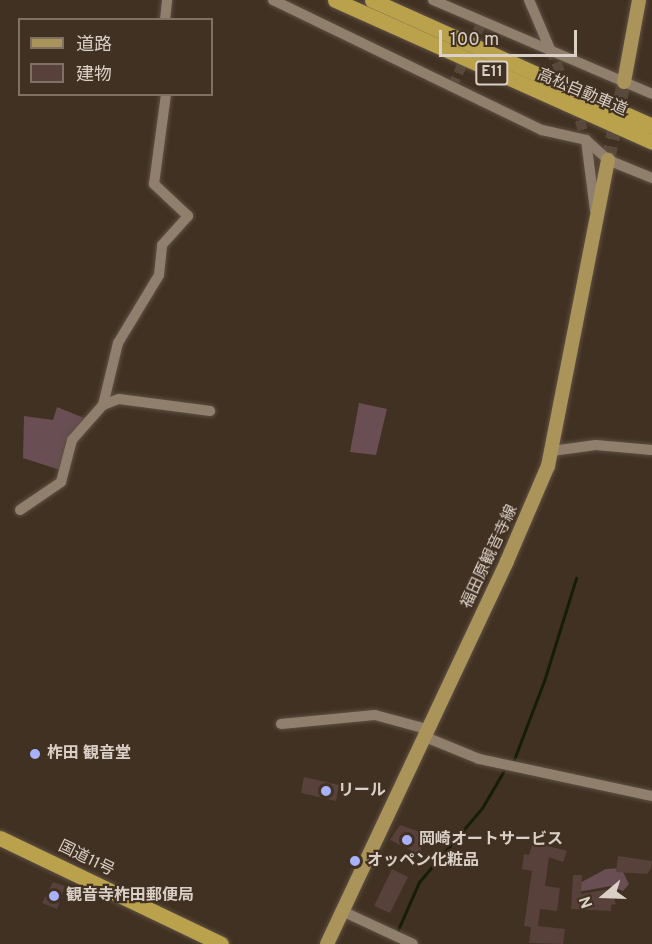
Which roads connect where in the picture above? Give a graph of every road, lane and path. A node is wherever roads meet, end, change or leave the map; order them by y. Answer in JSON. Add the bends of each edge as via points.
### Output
{"nodes":[{"id":1,"x":166,"y":0,"type":"edge"},
{"id":2,"x":273,"y":0,"type":"edge"},
{"id":3,"x":335,"y":0,"type":"edge"},
{"id":4,"x":372,"y":0,"type":"edge"},
{"id":5,"x":434,"y":0,"type":"edge"},
{"id":6,"x":529,"y":0,"type":"edge"},
{"id":7,"x":639,"y":0,"type":"edge"},
{"id":8,"x":165,"y":18,"type":"edge"},
{"id":9,"x":550,"y":49,"type":"junction"},
{"id":10,"x":624,"y":82,"type":"junction"},
{"id":11,"x":652,"y":94,"type":"edge"},
{"id":12,"x":166,"y":96,"type":"edge"},
{"id":13,"x":652,"y":126,"type":"edge"},
{"id":14,"x":586,"y":140,"type":"junction"},
{"id":15,"x":652,"y":142,"type":"edge"},
{"id":16,"x":611,"y":161,"type":"junction"},
{"id":17,"x":652,"y":178,"type":"edge"},
{"id":18,"x":595,"y":222,"type":"junction"},
{"id":19,"x":103,"y":405,"type":"junction"},
{"id":20,"x":210,"y":411,"type":"dead end"},
{"id":21,"x":652,"y":450,"type":"edge"},
{"id":22,"x":552,"y":451,"type":"junction"},
{"id":23,"x":21,"y":510,"type":"dead end"},
{"id":24,"x":281,"y":724,"type":"dead end"},
{"id":25,"x":425,"y":733,"type":"junction"},
{"id":26,"x":652,"y":796,"type":"edge"},
{"id":27,"x":0,"y":838,"type":"edge"},
{"id":28,"x":342,"y":911,"type":"junction"},
{"id":29,"x":221,"y":944,"type":"edge"},
{"id":30,"x":327,"y":944,"type":"edge"},
{"id":31,"x":413,"y":944,"type":"edge"}],
"edges":[{"from":1,"to":8,"type":"street"},
{"from":2,"to":14,"type":"street","via":[[542,130]]},
{"from":3,"to":15,"type":"highway","name":"高松自動車道","number":"E11"},
{"from":4,"to":13,"type":"highway","name":"高松自動車道","number":"E11"},
{"from":5,"to":9,"type":"street"},
{"from":6,"to":9,"type":"street"},
{"from":7,"to":10,"type":"main road"},
{"from":9,"to":10,"type":"street"},
{"from":10,"to":11,"type":"street"},
{"from":12,"to":19,"type":"street","via":[[154,184],[188,216],[162,245],[159,275],[118,343]]},
{"from":14,"to":16,"type":"street"},
{"from":14,"to":18,"type":"street"},
{"from":16,"to":17,"type":"street"},
{"from":16,"to":18,"type":"main road","name":"福田原観音寺線"},
{"from":18,"to":22,"type":"main road","name":"福田原観音寺線"},
{"from":19,"to":20,"type":"street","via":[[119,399]]},
{"from":19,"to":23,"type":"street","via":[[72,440],[62,482]]},
{"from":21,"to":22,"type":"street","via":[[596,446]]},
{"from":22,"to":25,"type":"main road","name":"福田原観音寺線","via":[[507,561]]},
{"from":24,"to":25,"type":"street","via":[[375,715]]},
{"from":25,"to":26,"type":"street","via":[[479,759]]},
{"from":25,"to":28,"type":"main road","name":"福田原観音寺線"},
{"from":27,"to":29,"type":"highway","name":"国道11号"},
{"from":28,"to":30,"type":"main road","name":"福田原観音寺線"},
{"from":28,"to":31,"type":"street"}]}
